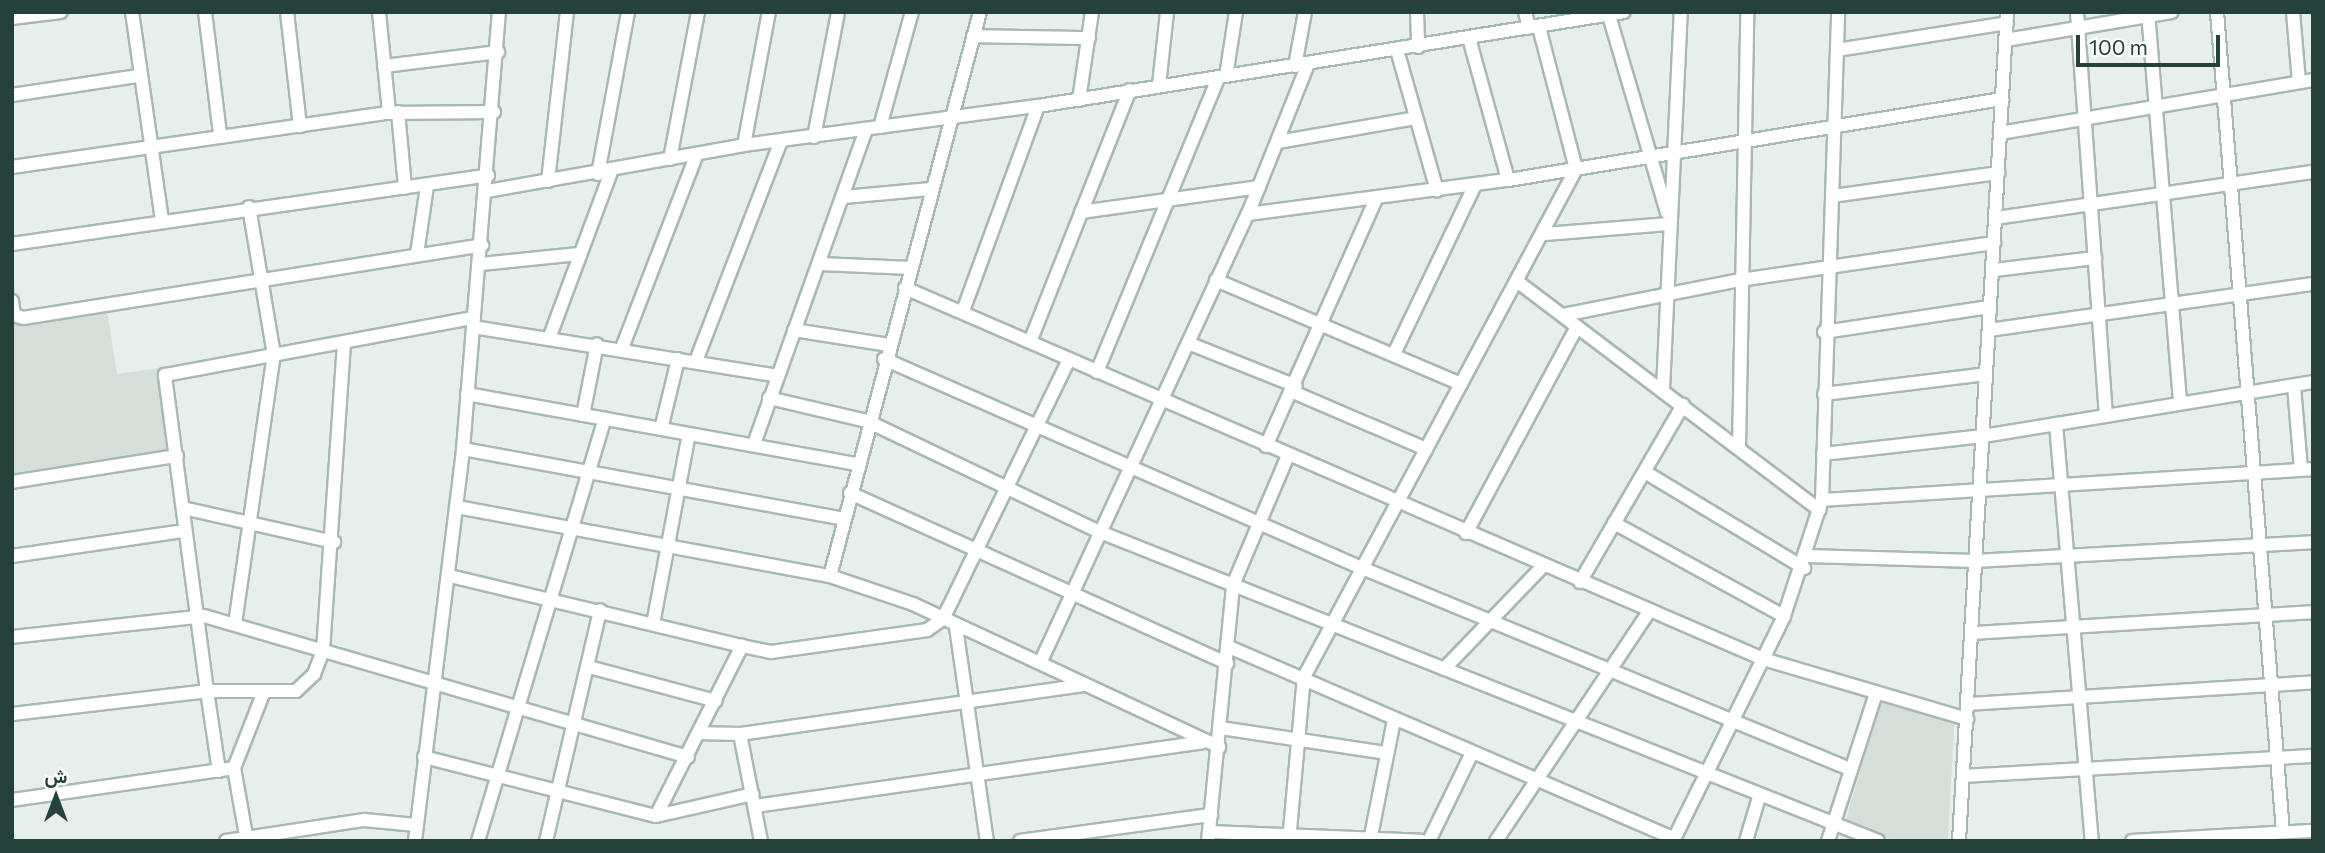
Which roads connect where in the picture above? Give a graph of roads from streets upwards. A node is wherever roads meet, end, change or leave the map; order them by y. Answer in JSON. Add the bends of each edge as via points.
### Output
{"nodes":[{"id":1,"x":61,"y":12,"type":"edge"},
{"id":2,"x":132,"y":12,"type":"edge"},
{"id":3,"x":205,"y":12,"type":"edge"},
{"id":4,"x":287,"y":12,"type":"edge"},
{"id":5,"x":379,"y":12,"type":"edge"},
{"id":6,"x":499,"y":12,"type":"edge"},
{"id":7,"x":567,"y":12,"type":"edge"},
{"id":8,"x":628,"y":12,"type":"edge"},
{"id":9,"x":698,"y":12,"type":"edge"},
{"id":10,"x":769,"y":12,"type":"edge"},
{"id":11,"x":838,"y":12,"type":"edge"},
{"id":12,"x":912,"y":12,"type":"edge"},
{"id":13,"x":980,"y":12,"type":"edge"},
{"id":14,"x":1092,"y":12,"type":"edge"},
{"id":15,"x":1167,"y":12,"type":"edge"},
{"id":16,"x":1236,"y":12,"type":"edge"},
{"id":17,"x":1305,"y":12,"type":"edge"},
{"id":18,"x":1417,"y":12,"type":"edge"},
{"id":19,"x":1525,"y":12,"type":"edge"},
{"id":20,"x":1624,"y":12,"type":"edge"},
{"id":21,"x":1681,"y":12,"type":"edge"},
{"id":22,"x":1747,"y":12,"type":"edge"},
{"id":23,"x":1838,"y":12,"type":"edge"},
{"id":24,"x":2077,"y":12,"type":"edge"},
{"id":25,"x":2172,"y":12,"type":"edge"},
{"id":26,"x":2217,"y":12,"type":"edge"},
{"id":27,"x":2293,"y":12,"type":"edge"},
{"id":28,"x":1608,"y":14,"type":"edge"},
{"id":29,"x":2148,"y":14,"type":"edge"},
{"id":30,"x":12,"y":18,"type":"edge"},
{"id":31,"x":2007,"y":18,"type":"edge"},
{"id":32,"x":1534,"y":28,"type":"junction"},
{"id":33,"x":2078,"y":28,"type":"junction"},
{"id":34,"x":973,"y":36,"type":"junction"},
{"id":35,"x":1089,"y":38,"type":"junction"},
{"id":36,"x":1469,"y":38,"type":"junction"},
{"id":37,"x":2006,"y":40,"type":"junction"},
{"id":38,"x":1418,"y":47,"type":"junction"},
{"id":39,"x":1397,"y":50,"type":"junction"},
{"id":40,"x":1837,"y":50,"type":"junction"},
{"id":41,"x":498,"y":52,"type":"junction"},
{"id":42,"x":1301,"y":65,"type":"junction"},
{"id":43,"x":384,"y":66,"type":"junction"},
{"id":44,"x":137,"y":76,"type":"junction"},
{"id":45,"x":1222,"y":77,"type":"junction"},
{"id":46,"x":2313,"y":80,"type":"edge"},
{"id":47,"x":2299,"y":82,"type":"junction"},
{"id":48,"x":1159,"y":85,"type":"junction"},
{"id":49,"x":1130,"y":90,"type":"junction"},
{"id":50,"x":2224,"y":92,"type":"junction"},
{"id":51,"x":12,"y":94,"type":"edge"},
{"id":52,"x":2003,"y":99,"type":"junction"},
{"id":53,"x":1079,"y":100,"type":"junction"},
{"id":54,"x":2157,"y":104,"type":"junction"},
{"id":55,"x":1038,"y":106,"type":"junction"},
{"id":56,"x":494,"y":112,"type":"junction"},
{"id":57,"x":393,"y":113,"type":"junction"},
{"id":58,"x":2086,"y":117,"type":"junction"},
{"id":59,"x":1415,"y":118,"type":"junction"},
{"id":60,"x":950,"y":119,"type":"junction"},
{"id":61,"x":300,"y":126,"type":"junction"},
{"id":62,"x":880,"y":127,"type":"junction"},
{"id":63,"x":1834,"y":127,"type":"junction"},
{"id":64,"x":866,"y":130,"type":"junction"},
{"id":65,"x":2000,"y":133,"type":"junction"},
{"id":66,"x":220,"y":135,"type":"junction"},
{"id":67,"x":814,"y":136,"type":"junction"},
{"id":68,"x":781,"y":141,"type":"junction"},
{"id":69,"x":1278,"y":142,"type":"junction"},
{"id":70,"x":1745,"y":142,"type":"junction"},
{"id":71,"x":744,"y":145,"type":"junction"},
{"id":72,"x":147,"y":146,"type":"junction"},
{"id":73,"x":697,"y":154,"type":"junction"},
{"id":74,"x":1676,"y":154,"type":"junction"},
{"id":75,"x":1647,"y":158,"type":"junction"},
{"id":76,"x":670,"y":159,"type":"junction"},
{"id":77,"x":12,"y":167,"type":"edge"},
{"id":78,"x":1576,"y":169,"type":"junction"},
{"id":79,"x":2313,"y":172,"type":"edge"},
{"id":80,"x":605,"y":173,"type":"junction"},
{"id":81,"x":1998,"y":173,"type":"junction"},
{"id":82,"x":488,"y":175,"type":"junction"},
{"id":83,"x":1507,"y":180,"type":"junction"},
{"id":84,"x":548,"y":181,"type":"junction"},
{"id":85,"x":1475,"y":184,"type":"junction"},
{"id":86,"x":427,"y":186,"type":"junction"},
{"id":87,"x":1259,"y":187,"type":"junction"},
{"id":88,"x":405,"y":188,"type":"junction"},
{"id":89,"x":2232,"y":188,"type":"junction"},
{"id":90,"x":931,"y":189,"type":"junction"},
{"id":91,"x":1437,"y":190,"type":"junction"},
{"id":92,"x":487,"y":191,"type":"junction"},
{"id":93,"x":1832,"y":196,"type":"junction"},
{"id":94,"x":2165,"y":196,"type":"junction"},
{"id":95,"x":845,"y":197,"type":"junction"},
{"id":96,"x":1171,"y":199,"type":"junction"},
{"id":97,"x":1376,"y":199,"type":"junction"},
{"id":98,"x":2092,"y":204,"type":"junction"},
{"id":99,"x":249,"y":207,"type":"junction"},
{"id":100,"x":1081,"y":212,"type":"junction"},
{"id":101,"x":1248,"y":214,"type":"junction"},
{"id":102,"x":1996,"y":218,"type":"junction"},
{"id":103,"x":1668,"y":219,"type":"junction"},
{"id":104,"x":162,"y":220,"type":"junction"},
{"id":105,"x":1545,"y":234,"type":"junction"},
{"id":106,"x":1994,"y":243,"type":"junction"},
{"id":107,"x":12,"y":244,"type":"edge"},
{"id":108,"x":482,"y":245,"type":"junction"},
{"id":109,"x":417,"y":254,"type":"junction"},
{"id":110,"x":578,"y":254,"type":"junction"},
{"id":111,"x":2095,"y":258,"type":"junction"},
{"id":112,"x":481,"y":264,"type":"junction"},
{"id":113,"x":820,"y":264,"type":"junction"},
{"id":114,"x":1829,"y":266,"type":"junction"},
{"id":115,"x":911,"y":268,"type":"junction"},
{"id":116,"x":1994,"y":270,"type":"junction"},
{"id":117,"x":1216,"y":280,"type":"junction"},
{"id":118,"x":1740,"y":280,"type":"junction"},
{"id":119,"x":260,"y":281,"type":"junction"},
{"id":120,"x":1518,"y":282,"type":"junction"},
{"id":121,"x":2313,"y":284,"type":"edge"},
{"id":122,"x":905,"y":288,"type":"junction"},
{"id":123,"x":1668,"y":293,"type":"junction"},
{"id":124,"x":2241,"y":294,"type":"junction"},
{"id":125,"x":12,"y":301,"type":"edge"},
{"id":126,"x":2171,"y":304,"type":"junction"},
{"id":127,"x":1989,"y":307,"type":"junction"},
{"id":128,"x":963,"y":311,"type":"junction"},
{"id":129,"x":2099,"y":314,"type":"junction"},
{"id":130,"x":1563,"y":315,"type":"junction"},
{"id":131,"x":473,"y":323,"type":"junction"},
{"id":132,"x":1323,"y":326,"type":"junction"},
{"id":133,"x":1577,"y":327,"type":"junction"},
{"id":134,"x":794,"y":330,"type":"junction"},
{"id":135,"x":1989,"y":330,"type":"junction"},
{"id":136,"x":1824,"y":332,"type":"junction"},
{"id":137,"x":550,"y":336,"type":"junction"},
{"id":138,"x":1030,"y":342,"type":"junction"},
{"id":139,"x":1188,"y":343,"type":"junction"},
{"id":140,"x":344,"y":344,"type":"junction"},
{"id":141,"x":597,"y":344,"type":"junction"},
{"id":142,"x":889,"y":345,"type":"junction"},
{"id":143,"x":622,"y":348,"type":"junction"},
{"id":144,"x":1394,"y":354,"type":"junction"},
{"id":145,"x":274,"y":355,"type":"junction"},
{"id":146,"x":678,"y":359,"type":"junction"},
{"id":147,"x":884,"y":359,"type":"junction"},
{"id":148,"x":1069,"y":359,"type":"junction"},
{"id":149,"x":696,"y":361,"type":"junction"},
{"id":150,"x":1097,"y":372,"type":"junction"},
{"id":151,"x":1986,"y":374,"type":"junction"},
{"id":152,"x":778,"y":376,"type":"junction"},
{"id":153,"x":2313,"y":382,"type":"edge"},
{"id":154,"x":1461,"y":384,"type":"junction"},
{"id":155,"x":2294,"y":386,"type":"junction"},
{"id":156,"x":1294,"y":389,"type":"junction"},
{"id":157,"x":1662,"y":389,"type":"junction"},
{"id":158,"x":2250,"y":392,"type":"junction"},
{"id":159,"x":467,"y":394,"type":"junction"},
{"id":160,"x":1824,"y":394,"type":"junction"},
{"id":161,"x":769,"y":398,"type":"junction"},
{"id":162,"x":1162,"y":400,"type":"junction"},
{"id":163,"x":2180,"y":403,"type":"junction"},
{"id":164,"x":1683,"y":405,"type":"junction"},
{"id":165,"x":583,"y":415,"type":"junction"},
{"id":166,"x":2106,"y":416,"type":"junction"},
{"id":167,"x":605,"y":419,"type":"junction"},
{"id":168,"x":867,"y":421,"type":"junction"},
{"id":169,"x":2056,"y":424,"type":"junction"},
{"id":170,"x":1038,"y":425,"type":"junction"},
{"id":171,"x":661,"y":429,"type":"junction"},
{"id":172,"x":689,"y":434,"type":"junction"},
{"id":173,"x":1983,"y":436,"type":"junction"},
{"id":174,"x":754,"y":444,"type":"junction"},
{"id":175,"x":1266,"y":446,"type":"junction"},
{"id":176,"x":1740,"y":448,"type":"junction"},
{"id":177,"x":463,"y":449,"type":"junction"},
{"id":178,"x":1426,"y":449,"type":"junction"},
{"id":179,"x":1823,"y":454,"type":"junction"},
{"id":180,"x":177,"y":456,"type":"junction"},
{"id":181,"x":1287,"y":458,"type":"junction"},
{"id":182,"x":857,"y":464,"type":"junction"},
{"id":183,"x":1131,"y":467,"type":"junction"},
{"id":184,"x":2307,"y":470,"type":"edge"},
{"id":185,"x":591,"y":472,"type":"junction"},
{"id":186,"x":1645,"y":472,"type":"junction"},
{"id":187,"x":2257,"y":474,"type":"junction"},
{"id":188,"x":12,"y":482,"type":"edge"},
{"id":189,"x":1005,"y":486,"type":"junction"},
{"id":190,"x":2066,"y":486,"type":"junction"},
{"id":191,"x":678,"y":488,"type":"junction"},
{"id":192,"x":1981,"y":490,"type":"junction"},
{"id":193,"x":850,"y":493,"type":"junction"},
{"id":194,"x":1820,"y":505,"type":"junction"},
{"id":195,"x":1397,"y":506,"type":"junction"},
{"id":196,"x":457,"y":507,"type":"junction"},
{"id":197,"x":183,"y":508,"type":"junction"},
{"id":198,"x":843,"y":519,"type":"junction"},
{"id":199,"x":1259,"y":522,"type":"junction"},
{"id":200,"x":1614,"y":523,"type":"junction"},
{"id":201,"x":250,"y":524,"type":"junction"},
{"id":202,"x":575,"y":528,"type":"junction"},
{"id":203,"x":184,"y":531,"type":"junction"},
{"id":204,"x":1100,"y":532,"type":"junction"},
{"id":205,"x":1466,"y":533,"type":"junction"},
{"id":206,"x":334,"y":542,"type":"junction"},
{"id":207,"x":2313,"y":542,"type":"edge"},
{"id":208,"x":666,"y":545,"type":"junction"},
{"id":209,"x":2262,"y":545,"type":"junction"},
{"id":210,"x":977,"y":548,"type":"junction"},
{"id":211,"x":2069,"y":555,"type":"junction"},
{"id":212,"x":12,"y":556,"type":"edge"},
{"id":213,"x":1975,"y":561,"type":"junction"},
{"id":214,"x":1806,"y":562,"type":"junction"},
{"id":215,"x":1542,"y":567,"type":"junction"},
{"id":216,"x":1362,"y":568,"type":"junction"},
{"id":217,"x":450,"y":576,"type":"junction"},
{"id":218,"x":830,"y":576,"type":"junction"},
{"id":219,"x":1580,"y":582,"type":"junction"},
{"id":220,"x":1233,"y":585,"type":"junction"},
{"id":221,"x":1074,"y":591,"type":"junction"},
{"id":222,"x":551,"y":598,"type":"junction"},
{"id":223,"x":600,"y":610,"type":"junction"},
{"id":224,"x":1649,"y":612,"type":"junction"},
{"id":225,"x":2313,"y":612,"type":"edge"},
{"id":226,"x":2269,"y":615,"type":"junction"},
{"id":227,"x":195,"y":616,"type":"junction"},
{"id":228,"x":1784,"y":616,"type":"junction"},
{"id":229,"x":943,"y":619,"type":"junction"},
{"id":230,"x":1487,"y":620,"type":"junction"},
{"id":231,"x":1331,"y":623,"type":"junction"},
{"id":232,"x":235,"y":624,"type":"junction"},
{"id":233,"x":653,"y":624,"type":"junction"},
{"id":234,"x":956,"y":626,"type":"junction"},
{"id":235,"x":2073,"y":628,"type":"junction"},
{"id":236,"x":1973,"y":633,"type":"junction"},
{"id":237,"x":12,"y":637,"type":"edge"},
{"id":238,"x":742,"y":646,"type":"junction"},
{"id":239,"x":1229,"y":647,"type":"junction"},
{"id":240,"x":323,"y":651,"type":"junction"},
{"id":241,"x":1763,"y":659,"type":"junction"},
{"id":242,"x":1041,"y":661,"type":"junction"},
{"id":243,"x":1227,"y":663,"type":"junction"},
{"id":244,"x":589,"y":667,"type":"junction"},
{"id":245,"x":1613,"y":668,"type":"junction"},
{"id":246,"x":1444,"y":670,"type":"junction"},
{"id":247,"x":1304,"y":677,"type":"junction"},
{"id":248,"x":435,"y":680,"type":"junction"},
{"id":249,"x":2313,"y":682,"type":"edge"},
{"id":250,"x":2273,"y":684,"type":"junction"},
{"id":251,"x":1085,"y":685,"type":"junction"},
{"id":252,"x":207,"y":691,"type":"junction"},
{"id":253,"x":1876,"y":693,"type":"junction"},
{"id":254,"x":262,"y":694,"type":"junction"},
{"id":255,"x":2080,"y":697,"type":"junction"},
{"id":256,"x":965,"y":699,"type":"junction"},
{"id":257,"x":716,"y":701,"type":"junction"},
{"id":258,"x":1968,"y":704,"type":"junction"},
{"id":259,"x":518,"y":706,"type":"junction"},
{"id":260,"x":12,"y":714,"type":"edge"},
{"id":261,"x":1731,"y":716,"type":"junction"},
{"id":262,"x":1967,"y":719,"type":"junction"},
{"id":263,"x":1394,"y":720,"type":"junction"},
{"id":264,"x":1576,"y":722,"type":"junction"},
{"id":265,"x":575,"y":723,"type":"junction"},
{"id":266,"x":1221,"y":728,"type":"junction"},
{"id":267,"x":700,"y":733,"type":"junction"},
{"id":268,"x":740,"y":734,"type":"junction"},
{"id":269,"x":1298,"y":737,"type":"junction"},
{"id":270,"x":1203,"y":741,"type":"junction"},
{"id":271,"x":1219,"y":747,"type":"junction"},
{"id":272,"x":1387,"y":753,"type":"junction"},
{"id":273,"x":1472,"y":753,"type":"junction"},
{"id":274,"x":2313,"y":756,"type":"edge"},
{"id":275,"x":424,"y":757,"type":"junction"},
{"id":276,"x":688,"y":757,"type":"junction"},
{"id":277,"x":2279,"y":759,"type":"junction"},
{"id":278,"x":234,"y":768,"type":"junction"},
{"id":279,"x":1850,"y":769,"type":"junction"},
{"id":280,"x":2086,"y":769,"type":"junction"},
{"id":281,"x":219,"y":771,"type":"junction"},
{"id":282,"x":498,"y":774,"type":"junction"},
{"id":283,"x":975,"y":775,"type":"junction"},
{"id":284,"x":1704,"y":776,"type":"junction"},
{"id":285,"x":1964,"y":776,"type":"junction"},
{"id":286,"x":1538,"y":783,"type":"junction"},
{"id":287,"x":558,"y":789,"type":"junction"},
{"id":288,"x":1759,"y":797,"type":"junction"},
{"id":289,"x":754,"y":799,"type":"junction"},
{"id":290,"x":12,"y":800,"type":"edge"},
{"id":291,"x":1211,"y":815,"type":"junction"},
{"id":292,"x":656,"y":816,"type":"junction"},
{"id":293,"x":1833,"y":824,"type":"junction"},
{"id":294,"x":416,"y":825,"type":"junction"},
{"id":295,"x":2313,"y":831,"type":"edge"},
{"id":296,"x":2283,"y":832,"type":"junction"},
{"id":297,"x":1209,"y":836,"type":"edge"},
{"id":298,"x":1289,"y":838,"type":"edge"},
{"id":299,"x":246,"y":839,"type":"edge"},
{"id":300,"x":1371,"y":839,"type":"edge"},
{"id":301,"x":1674,"y":840,"type":"edge"},
{"id":302,"x":226,"y":841,"type":"edge"},
{"id":303,"x":415,"y":841,"type":"edge"},
{"id":304,"x":478,"y":841,"type":"edge"},
{"id":305,"x":546,"y":841,"type":"edge"},
{"id":306,"x":761,"y":841,"type":"edge"},
{"id":307,"x":987,"y":841,"type":"edge"},
{"id":308,"x":1020,"y":841,"type":"edge"},
{"id":309,"x":1421,"y":841,"type":"edge"},
{"id":310,"x":1429,"y":841,"type":"edge"},
{"id":311,"x":1496,"y":841,"type":"edge"},
{"id":312,"x":1746,"y":841,"type":"edge"},
{"id":313,"x":1828,"y":841,"type":"edge"},
{"id":314,"x":1878,"y":841,"type":"edge"},
{"id":315,"x":1959,"y":841,"type":"edge"},
{"id":316,"x":2092,"y":841,"type":"edge"},
{"id":317,"x":2132,"y":841,"type":"edge"}],
"edges":[{"from":1,"to":30,"type":"street"},
{"from":2,"to":44,"type":"street"},
{"from":3,"to":66,"type":"street"},
{"from":4,"to":61,"type":"street"},
{"from":5,"to":43,"type":"street"},
{"from":6,"to":41,"type":"street"},
{"from":7,"to":84,"type":"street"},
{"from":8,"to":80,"type":"street"},
{"from":9,"to":76,"type":"street"},
{"from":10,"to":71,"type":"street"},
{"from":11,"to":67,"type":"street"},
{"from":12,"to":62,"type":"street"},
{"from":13,"to":34,"type":"street"},
{"from":14,"to":35,"type":"street"},
{"from":15,"to":48,"type":"street"},
{"from":16,"to":45,"type":"street"},
{"from":17,"to":42,"type":"street"},
{"from":18,"to":38,"type":"street"},
{"from":19,"to":32,"type":"street"},
{"from":20,"to":28,"type":"street"},
{"from":21,"to":74,"type":"street"},
{"from":22,"to":70,"type":"street"},
{"from":23,"to":40,"type":"street"},
{"from":24,"to":33,"type":"street"},
{"from":25,"to":29,"type":"street"},
{"from":26,"to":50,"type":"street"},
{"from":27,"to":47,"type":"street"},
{"from":28,"to":32,"type":"street"},
{"from":28,"to":75,"type":"street"},
{"from":29,"to":33,"type":"street"},
{"from":29,"to":54,"type":"street"},
{"from":31,"to":37,"type":"street"},
{"from":31,"to":40,"type":"street"},
{"from":32,"to":36,"type":"street"},
{"from":32,"to":78,"type":"street"},
{"from":33,"to":37,"type":"street"},
{"from":33,"to":58,"type":"street"},
{"from":34,"to":35,"type":"street"},
{"from":34,"to":60,"type":"street"},
{"from":35,"to":53,"type":"street"},
{"from":36,"to":38,"type":"street"},
{"from":36,"to":83,"type":"street"},
{"from":37,"to":52,"type":"street"},
{"from":38,"to":39,"type":"street"},
{"from":39,"to":42,"type":"street"},
{"from":39,"to":59,"type":"street"},
{"from":40,"to":63,"type":"street"},
{"from":41,"to":43,"type":"street"},
{"from":41,"to":56,"type":"street"},
{"from":42,"to":45,"type":"street"},
{"from":42,"to":69,"type":"street"},
{"from":43,"to":57,"type":"street"},
{"from":44,"to":51,"type":"street"},
{"from":44,"to":72,"type":"street"},
{"from":45,"to":48,"type":"street"},
{"from":45,"to":96,"type":"street"},
{"from":46,"to":47,"type":"street"},
{"from":47,"to":50,"type":"street"},
{"from":48,"to":49,"type":"street"},
{"from":49,"to":53,"type":"street"},
{"from":49,"to":100,"type":"street"},
{"from":50,"to":54,"type":"street"},
{"from":50,"to":89,"type":"street"},
{"from":52,"to":63,"type":"street"},
{"from":52,"to":65,"type":"street"},
{"from":53,"to":55,"type":"street"},
{"from":54,"to":58,"type":"street"},
{"from":54,"to":94,"type":"street"},
{"from":55,"to":60,"type":"street"},
{"from":55,"to":128,"type":"street"},
{"from":56,"to":57,"type":"street"},
{"from":56,"to":82,"type":"street"},
{"from":57,"to":61,"type":"street"},
{"from":57,"to":88,"type":"street"},
{"from":58,"to":65,"type":"street"},
{"from":58,"to":98,"type":"street"},
{"from":59,"to":69,"type":"street"},
{"from":59,"to":91,"type":"street"},
{"from":60,"to":62,"type":"street"},
{"from":60,"to":90,"type":"street"},
{"from":61,"to":66,"type":"street"},
{"from":62,"to":64,"type":"street"},
{"from":63,"to":70,"type":"street"},
{"from":63,"to":93,"type":"street"},
{"from":64,"to":67,"type":"street"},
{"from":64,"to":95,"type":"street"},
{"from":65,"to":81,"type":"street"},
{"from":66,"to":72,"type":"street"},
{"from":67,"to":68,"type":"street"},
{"from":68,"to":71,"type":"street"},
{"from":68,"to":149,"type":"street"},
{"from":69,"to":87,"type":"street"},
{"from":70,"to":74,"type":"street"},
{"from":70,"to":118,"type":"street"},
{"from":71,"to":73,"type":"street"},
{"from":72,"to":77,"type":"street"},
{"from":72,"to":104,"type":"street"},
{"from":73,"to":76,"type":"street"},
{"from":73,"to":143,"type":"street"},
{"from":74,"to":75,"type":"street"},
{"from":74,"to":103,"type":"street"},
{"from":75,"to":78,"type":"street"},
{"from":75,"to":103,"type":"street"},
{"from":76,"to":80,"type":"street"},
{"from":78,"to":83,"type":"street"},
{"from":78,"to":105,"type":"street"},
{"from":79,"to":89,"type":"street"},
{"from":80,"to":84,"type":"street"},
{"from":80,"to":110,"type":"street"},
{"from":81,"to":93,"type":"street"},
{"from":81,"to":102,"type":"street"},
{"from":82,"to":86,"type":"street"},
{"from":82,"to":92,"type":"street"},
{"from":83,"to":85,"type":"street"},
{"from":84,"to":92,"type":"street"},
{"from":85,"to":91,"type":"street"},
{"from":85,"to":144,"type":"street"},
{"from":86,"to":88,"type":"street"},
{"from":86,"to":109,"type":"street"},
{"from":87,"to":96,"type":"street"},
{"from":87,"to":101,"type":"street"},
{"from":88,"to":99,"type":"street"},
{"from":89,"to":94,"type":"street"},
{"from":89,"to":124,"type":"street"},
{"from":90,"to":95,"type":"street"},
{"from":90,"to":115,"type":"street"},
{"from":91,"to":97,"type":"street"},
{"from":92,"to":108,"type":"street"},
{"from":93,"to":114,"type":"street"},
{"from":94,"to":98,"type":"street"},
{"from":94,"to":126,"type":"street"},
{"from":95,"to":113,"type":"street"},
{"from":96,"to":100,"type":"street"},
{"from":96,"to":150,"type":"street"},
{"from":97,"to":101,"type":"street"},
{"from":97,"to":132,"type":"street"},
{"from":98,"to":102,"type":"street"},
{"from":98,"to":111,"type":"street"},
{"from":99,"to":104,"type":"street"},
{"from":99,"to":119,"type":"street"},
{"from":100,"to":138,"type":"street"},
{"from":101,"to":117,"type":"street"},
{"from":102,"to":106,"type":"street"},
{"from":103,"to":105,"type":"street"},
{"from":103,"to":123,"type":"street"},
{"from":104,"to":107,"type":"street"},
{"from":105,"to":120,"type":"street"},
{"from":106,"to":114,"type":"street"},
{"from":106,"to":116,"type":"street"},
{"from":108,"to":109,"type":"street"},
{"from":108,"to":112,"type":"street"},
{"from":109,"to":119,"type":"street"},
{"from":110,"to":112,"type":"street"},
{"from":110,"to":137,"type":"street"},
{"from":111,"to":116,"type":"street"},
{"from":111,"to":129,"type":"street"},
{"from":112,"to":131,"type":"street"},
{"from":113,"to":115,"type":"street"},
{"from":113,"to":134,"type":"street"},
{"from":114,"to":118,"type":"street"},
{"from":114,"to":136,"type":"street"},
{"from":115,"to":122,"type":"street"},
{"from":116,"to":127,"type":"street"},
{"from":117,"to":132,"type":"street"},
{"from":117,"to":139,"type":"street"},
{"from":118,"to":123,"type":"street"},
{"from":118,"to":176,"type":"street"},
{"from":119,"to":125,"type":"street","via":[[23,317],[14,315]]},
{"from":119,"to":145,"type":"street"},
{"from":120,"to":130,"type":"street"},
{"from":120,"to":154,"type":"street"},
{"from":121,"to":124,"type":"street"},
{"from":122,"to":128,"type":"street"},
{"from":122,"to":142,"type":"street"},
{"from":123,"to":130,"type":"street"},
{"from":123,"to":157,"type":"street"},
{"from":124,"to":126,"type":"street"},
{"from":124,"to":158,"type":"street"},
{"from":126,"to":129,"type":"street"},
{"from":126,"to":163,"type":"street"},
{"from":127,"to":135,"type":"street"},
{"from":127,"to":136,"type":"street"},
{"from":128,"to":138,"type":"street"},
{"from":129,"to":135,"type":"street"},
{"from":129,"to":166,"type":"street"},
{"from":130,"to":133,"type":"street"},
{"from":131,"to":137,"type":"street"},
{"from":131,"to":140,"type":"street"},
{"from":131,"to":159,"type":"street"},
{"from":132,"to":144,"type":"street"},
{"from":132,"to":156,"type":"street"},
{"from":133,"to":157,"type":"street"},
{"from":133,"to":205,"type":"street"},
{"from":134,"to":142,"type":"street"},
{"from":134,"to":152,"type":"street"},
{"from":135,"to":151,"type":"street"},
{"from":136,"to":160,"type":"street"},
{"from":137,"to":141,"type":"street"},
{"from":138,"to":148,"type":"street"},
{"from":139,"to":156,"type":"street"},
{"from":139,"to":162,"type":"street"},
{"from":140,"to":145,"type":"street"},
{"from":140,"to":206,"type":"street"},
{"from":141,"to":143,"type":"street"},
{"from":141,"to":165,"type":"street"},
{"from":142,"to":147,"type":"street"},
{"from":143,"to":146,"type":"street"},
{"from":144,"to":154,"type":"street"},
{"from":145,"to":180,"type":"street","via":[[165,375]]},
{"from":145,"to":201,"type":"street"},
{"from":146,"to":149,"type":"street"},
{"from":146,"to":171,"type":"street"},
{"from":147,"to":168,"type":"street"},
{"from":147,"to":170,"type":"street"},
{"from":148,"to":150,"type":"street"},
{"from":148,"to":170,"type":"street"},
{"from":149,"to":152,"type":"street"},
{"from":150,"to":162,"type":"street"},
{"from":151,"to":160,"type":"street"},
{"from":151,"to":173,"type":"street"},
{"from":152,"to":161,"type":"street"},
{"from":153,"to":155,"type":"street"},
{"from":154,"to":178,"type":"street"},
{"from":155,"to":158,"type":"street"},
{"from":155,"to":184,"type":"street"},
{"from":156,"to":175,"type":"street"},
{"from":156,"to":178,"type":"street"},
{"from":157,"to":164,"type":"street"},
{"from":158,"to":163,"type":"street"},
{"from":158,"to":187,"type":"street"},
{"from":159,"to":165,"type":"street"},
{"from":159,"to":177,"type":"street"},
{"from":160,"to":179,"type":"street"},
{"from":161,"to":168,"type":"street"},
{"from":161,"to":174,"type":"street"},
{"from":162,"to":175,"type":"street"},
{"from":162,"to":183,"type":"street"},
{"from":163,"to":166,"type":"street"},
{"from":164,"to":176,"type":"street"},
{"from":164,"to":186,"type":"street"},
{"from":165,"to":167,"type":"street"},
{"from":166,"to":169,"type":"street"},
{"from":167,"to":171,"type":"street"},
{"from":167,"to":185,"type":"street"},
{"from":168,"to":182,"type":"street"},
{"from":168,"to":189,"type":"street"},
{"from":169,"to":173,"type":"street"},
{"from":169,"to":190,"type":"street"},
{"from":170,"to":183,"type":"street"},
{"from":170,"to":189,"type":"street"},
{"from":171,"to":172,"type":"street"},
{"from":172,"to":174,"type":"street"},
{"from":172,"to":191,"type":"street"},
{"from":173,"to":179,"type":"street"},
{"from":173,"to":192,"type":"street"},
{"from":174,"to":182,"type":"street"},
{"from":175,"to":181,"type":"street"},
{"from":176,"to":194,"type":"street"},
{"from":177,"to":185,"type":"street"},
{"from":177,"to":196,"type":"street"},
{"from":178,"to":195,"type":"street"},
{"from":179,"to":194,"type":"street"},
{"from":180,"to":188,"type":"street"},
{"from":180,"to":197,"type":"street"},
{"from":181,"to":195,"type":"street"},
{"from":181,"to":199,"type":"street"},
{"from":182,"to":193,"type":"street"},
{"from":183,"to":199,"type":"street"},
{"from":183,"to":204,"type":"street"},
{"from":184,"to":187,"type":"street"},
{"from":185,"to":191,"type":"street"},
{"from":185,"to":202,"type":"street"},
{"from":186,"to":200,"type":"street"},
{"from":186,"to":214,"type":"street"},
{"from":187,"to":190,"type":"street"},
{"from":187,"to":209,"type":"street"},
{"from":189,"to":204,"type":"street"},
{"from":189,"to":210,"type":"street"},
{"from":190,"to":192,"type":"street"},
{"from":190,"to":211,"type":"street"},
{"from":191,"to":198,"type":"street"},
{"from":191,"to":208,"type":"street"},
{"from":192,"to":194,"type":"street"},
{"from":192,"to":213,"type":"street"},
{"from":193,"to":198,"type":"street"},
{"from":193,"to":210,"type":"street"},
{"from":194,"to":214,"type":"street"},
{"from":195,"to":205,"type":"street"},
{"from":195,"to":216,"type":"street"},
{"from":196,"to":202,"type":"street"},
{"from":196,"to":217,"type":"street"},
{"from":197,"to":201,"type":"street"},
{"from":197,"to":203,"type":"street"},
{"from":198,"to":218,"type":"street"},
{"from":199,"to":216,"type":"street"},
{"from":199,"to":220,"type":"street"},
{"from":200,"to":219,"type":"street"},
{"from":200,"to":228,"type":"street"},
{"from":201,"to":206,"type":"street"},
{"from":201,"to":232,"type":"street"},
{"from":202,"to":208,"type":"street"},
{"from":202,"to":222,"type":"street"},
{"from":203,"to":212,"type":"street"},
{"from":203,"to":227,"type":"street"},
{"from":204,"to":220,"type":"street"},
{"from":204,"to":221,"type":"street"},
{"from":205,"to":215,"type":"street"},
{"from":206,"to":240,"type":"street"},
{"from":207,"to":209,"type":"street"},
{"from":208,"to":218,"type":"street"},
{"from":208,"to":233,"type":"street"},
{"from":209,"to":211,"type":"street"},
{"from":209,"to":226,"type":"street"},
{"from":210,"to":221,"type":"street"},
{"from":210,"to":229,"type":"street"},
{"from":211,"to":213,"type":"street"},
{"from":211,"to":235,"type":"street"},
{"from":213,"to":214,"type":"street"},
{"from":213,"to":236,"type":"street"},
{"from":214,"to":228,"type":"street"},
{"from":215,"to":219,"type":"street"},
{"from":215,"to":230,"type":"street"},
{"from":216,"to":230,"type":"street"},
{"from":216,"to":231,"type":"street"},
{"from":217,"to":222,"type":"street"},
{"from":217,"to":248,"type":"street"},
{"from":218,"to":229,"type":"street"},
{"from":219,"to":224,"type":"street"},
{"from":220,"to":231,"type":"street"},
{"from":220,"to":239,"type":"street"},
{"from":221,"to":242,"type":"street"},
{"from":221,"to":243,"type":"street"},
{"from":222,"to":223,"type":"street"},
{"from":222,"to":259,"type":"street"},
{"from":223,"to":233,"type":"street"},
{"from":223,"to":244,"type":"street"},
{"from":224,"to":241,"type":"street"},
{"from":224,"to":245,"type":"street"},
{"from":225,"to":226,"type":"street"},
{"from":226,"to":235,"type":"street"},
{"from":226,"to":250,"type":"street"},
{"from":227,"to":232,"type":"street"},
{"from":227,"to":237,"type":"street"},
{"from":227,"to":252,"type":"street"},
{"from":228,"to":241,"type":"street"},
{"from":229,"to":234,"type":"street"},
{"from":229,"to":238,"type":"street","via":[[927,630],[784,650],[760,653]]},
{"from":230,"to":245,"type":"street"},
{"from":230,"to":246,"type":"street"},
{"from":231,"to":246,"type":"street"},
{"from":231,"to":247,"type":"street"},
{"from":232,"to":240,"type":"street"},
{"from":233,"to":238,"type":"street"},
{"from":234,"to":242,"type":"street"},
{"from":234,"to":256,"type":"street"},
{"from":235,"to":236,"type":"street"},
{"from":235,"to":255,"type":"street"},
{"from":236,"to":258,"type":"street"},
{"from":238,"to":257,"type":"street"},
{"from":239,"to":243,"type":"street"},
{"from":239,"to":247,"type":"street"},
{"from":240,"to":248,"type":"street"},
{"from":240,"to":254,"type":"street","via":[[306,685]]},
{"from":241,"to":253,"type":"street"},
{"from":241,"to":261,"type":"street"},
{"from":242,"to":251,"type":"street"},
{"from":243,"to":266,"type":"street"},
{"from":244,"to":257,"type":"street"},
{"from":244,"to":265,"type":"street"},
{"from":245,"to":261,"type":"street"},
{"from":245,"to":264,"type":"street"},
{"from":246,"to":264,"type":"street"},
{"from":247,"to":263,"type":"street"},
{"from":247,"to":269,"type":"street"},
{"from":248,"to":259,"type":"street"},
{"from":248,"to":275,"type":"street"},
{"from":249,"to":250,"type":"street"},
{"from":250,"to":255,"type":"street"},
{"from":250,"to":277,"type":"street"},
{"from":251,"to":256,"type":"street"},
{"from":251,"to":270,"type":"street"},
{"from":252,"to":254,"type":"street"},
{"from":252,"to":260,"type":"street"},
{"from":252,"to":281,"type":"street"},
{"from":253,"to":262,"type":"street"},
{"from":253,"to":279,"type":"street"},
{"from":254,"to":278,"type":"street"},
{"from":255,"to":258,"type":"street"},
{"from":255,"to":280,"type":"street"},
{"from":256,"to":268,"type":"street"},
{"from":256,"to":283,"type":"street"},
{"from":257,"to":267,"type":"street"},
{"from":258,"to":262,"type":"street"},
{"from":259,"to":265,"type":"street"},
{"from":259,"to":282,"type":"street"},
{"from":261,"to":279,"type":"street","via":[[1744,727]]},
{"from":261,"to":284,"type":"street"},
{"from":262,"to":285,"type":"street"},
{"from":263,"to":272,"type":"street"},
{"from":263,"to":273,"type":"street"},
{"from":264,"to":284,"type":"street"},
{"from":264,"to":286,"type":"street"},
{"from":265,"to":276,"type":"street"},
{"from":265,"to":287,"type":"street"},
{"from":266,"to":269,"type":"street"},
{"from":266,"to":271,"type":"street"},
{"from":267,"to":268,"type":"street"},
{"from":267,"to":276,"type":"street"},
{"from":268,"to":289,"type":"street"},
{"from":269,"to":272,"type":"street"},
{"from":269,"to":298,"type":"street"},
{"from":270,"to":271,"type":"street"},
{"from":270,"to":283,"type":"street"},
{"from":271,"to":291,"type":"street"},
{"from":272,"to":300,"type":"street"},
{"from":273,"to":286,"type":"street"},
{"from":273,"to":310,"type":"street"},
{"from":274,"to":277,"type":"street"},
{"from":275,"to":282,"type":"street"},
{"from":275,"to":294,"type":"street"},
{"from":276,"to":292,"type":"street"},
{"from":277,"to":280,"type":"street"},
{"from":277,"to":296,"type":"street"},
{"from":278,"to":281,"type":"street"},
{"from":278,"to":299,"type":"street"},
{"from":279,"to":293,"type":"street"},
{"from":280,"to":285,"type":"street"},
{"from":280,"to":316,"type":"street"},
{"from":281,"to":290,"type":"street"},
{"from":282,"to":287,"type":"street"},
{"from":282,"to":304,"type":"street"},
{"from":283,"to":289,"type":"street"},
{"from":283,"to":307,"type":"street"},
{"from":284,"to":288,"type":"street"},
{"from":284,"to":301,"type":"street"},
{"from":285,"to":315,"type":"street"},
{"from":286,"to":301,"type":"street"},
{"from":286,"to":311,"type":"street"},
{"from":287,"to":292,"type":"street"},
{"from":287,"to":305,"type":"street"},
{"from":288,"to":293,"type":"street"},
{"from":288,"to":312,"type":"street"},
{"from":289,"to":292,"type":"street"},
{"from":289,"to":306,"type":"street"},
{"from":291,"to":297,"type":"street"},
{"from":291,"to":308,"type":"street"},
{"from":293,"to":313,"type":"street"},
{"from":293,"to":314,"type":"street"},
{"from":294,"to":299,"type":"street","via":[[364,820]]},
{"from":294,"to":303,"type":"street"},
{"from":295,"to":296,"type":"street"},
{"from":296,"to":317,"type":"street"},
{"from":297,"to":298,"type":"street"},
{"from":298,"to":300,"type":"street"},
{"from":299,"to":302,"type":"street"},
{"from":300,"to":309,"type":"street"}]}
